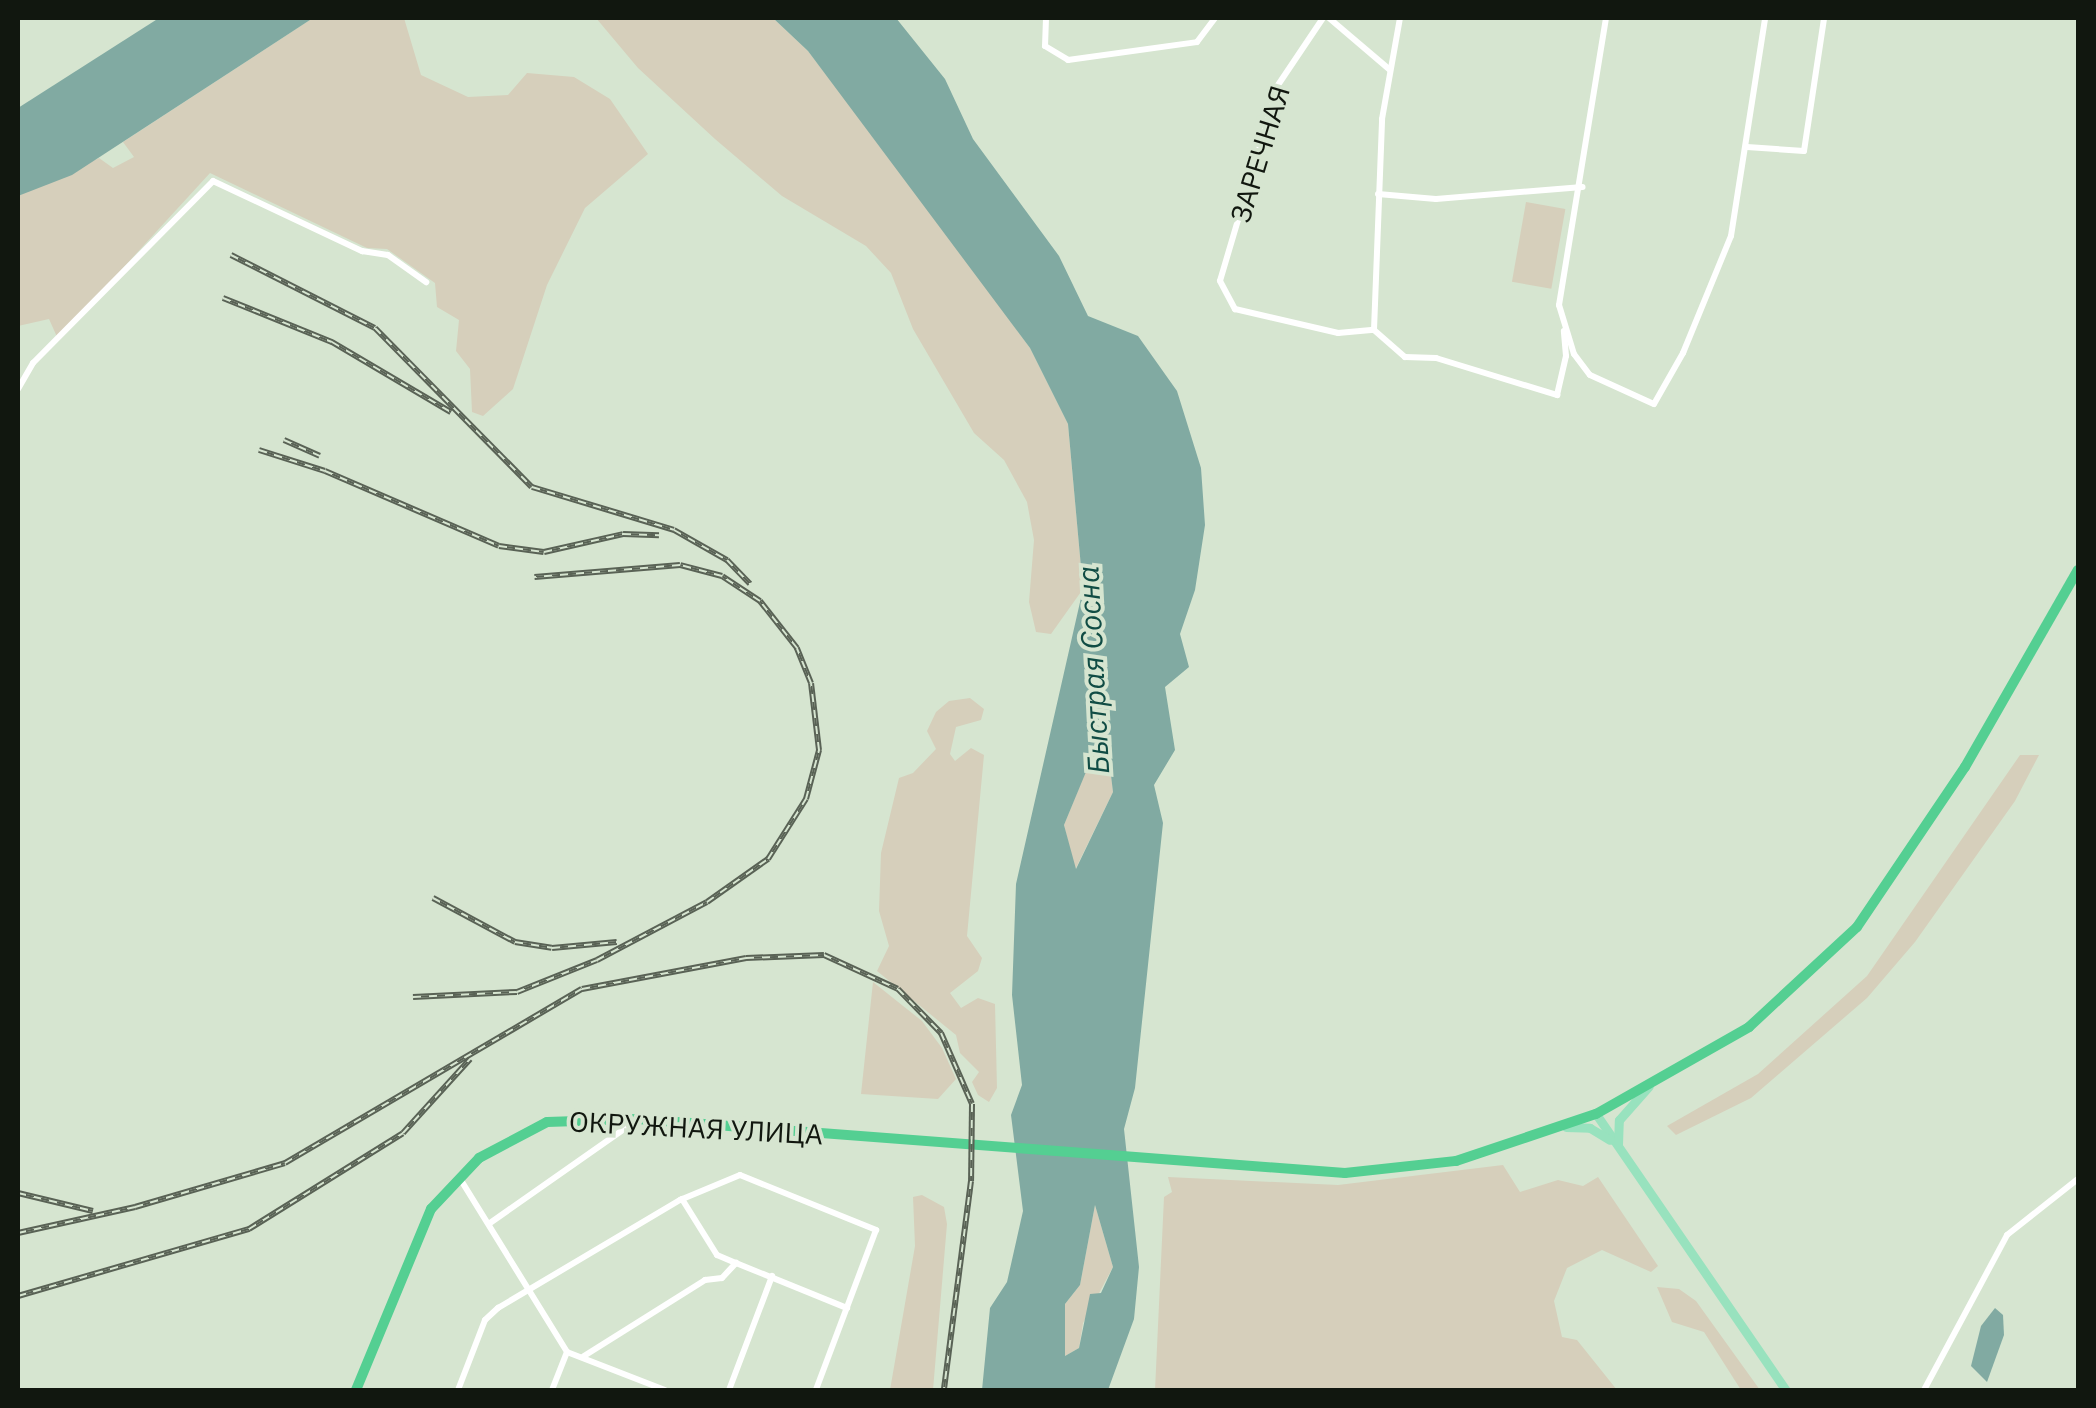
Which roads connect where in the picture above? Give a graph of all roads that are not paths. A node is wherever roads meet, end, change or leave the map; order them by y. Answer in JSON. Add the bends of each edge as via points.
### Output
{"nodes":[{"id":1,"x":1046,"y":18,"type":"edge"},
{"id":2,"x":1216,"y":18,"type":"edge"},
{"id":3,"x":1326,"y":18,"type":"edge"},
{"id":4,"x":1400,"y":18,"type":"edge"},
{"id":5,"x":1606,"y":18,"type":"edge"},
{"id":6,"x":1765,"y":18,"type":"edge"},
{"id":7,"x":1824,"y":18,"type":"edge"},
{"id":8,"x":1390,"y":70,"type":"junction"},
{"id":9,"x":1747,"y":147,"type":"junction"},
{"id":10,"x":1582,"y":187,"type":"junction"},
{"id":11,"x":1378,"y":194,"type":"junction"},
{"id":12,"x":426,"y":282,"type":"dead end"},
{"id":13,"x":1562,"y":316,"type":"junction"},
{"id":14,"x":1374,"y":330,"type":"junction"},
{"id":15,"x":18,"y":389,"type":"edge"},
{"id":16,"x":2078,"y":570,"type":"edge"},
{"id":17,"x":1649,"y":1086,"type":"junction"},
{"id":18,"x":1596,"y":1114,"type":"junction"},
{"id":19,"x":638,"y":1119,"type":"junction"},
{"id":20,"x":1566,"y":1126,"type":"junction"},
{"id":21,"x":1618,"y":1146,"type":"junction"},
{"id":22,"x":458,"y":1176,"type":"junction"},
{"id":23,"x":2078,"y":1179,"type":"edge"},
{"id":24,"x":682,"y":1200,"type":"junction"},
{"id":25,"x":490,"y":1223,"type":"junction"},
{"id":26,"x":736,"y":1263,"type":"junction"},
{"id":27,"x":772,"y":1276,"type":"junction"},
{"id":28,"x":530,"y":1291,"type":"junction"},
{"id":29,"x":847,"y":1308,"type":"junction"},
{"id":30,"x":567,"y":1352,"type":"junction"},
{"id":31,"x":583,"y":1357,"type":"junction"},
{"id":32,"x":641,"y":1386,"type":"edge"},
{"id":33,"x":356,"y":1390,"type":"edge"},
{"id":34,"x":458,"y":1390,"type":"edge"},
{"id":35,"x":552,"y":1390,"type":"edge"},
{"id":36,"x":665,"y":1390,"type":"edge"},
{"id":37,"x":728,"y":1390,"type":"edge"},
{"id":38,"x":816,"y":1390,"type":"edge"},
{"id":39,"x":1786,"y":1390,"type":"edge"},
{"id":40,"x":1924,"y":1390,"type":"edge"}],
"edges":[{"from":1,"to":2,"type":"street","via":[[1045,46],[1068,60],[1197,42]]},
{"from":3,"to":8,"type":"street"},
{"from":3,"to":14,"type":"street","name":"ЗАРЕЧНАЯ","via":[[1278,84],[1220,282],[1225,300],[1304,327]]},
{"from":4,"to":8,"type":"street"},
{"from":5,"to":10,"type":"street"},
{"from":6,"to":9,"type":"street"},
{"from":7,"to":9,"type":"street","via":[[1804,151]]},
{"from":8,"to":11,"type":"street"},
{"from":9,"to":13,"type":"street","via":[[1732,236],[1684,352],[1654,404],[1590,374],[1574,354]]},
{"from":10,"to":11,"type":"street","via":[[1436,199]]},
{"from":10,"to":13,"type":"street"},
{"from":11,"to":14,"type":"street"},
{"from":12,"to":15,"type":"street","via":[[388,255],[362,251],[213,180],[33,364]]},
{"from":13,"to":14,"type":"street","via":[[1566,356],[1557,395],[1436,358],[1405,356]]},
{"from":16,"to":17,"type":"highway","name":"ОКРУЖНАЯ УЛИЦА","via":[[1965,766],[1858,927],[1749,1027]]},
{"from":17,"to":18,"type":"highway","name":"ОКРУЖНАЯ УЛИЦА"},
{"from":17,"to":21,"type":"main road","via":[[1619,1120]]},
{"from":18,"to":20,"type":"highway","name":"ОКРУЖНАЯ УЛИЦА"},
{"from":18,"to":21,"type":"main road"},
{"from":19,"to":20,"type":"highway","name":"ОКРУЖНАЯ УЛИЦА","via":[[1345,1173],[1456,1161]]},
{"from":19,"to":22,"type":"highway","name":"ОКРУЖНАЯ УЛИЦА","via":[[575,1117],[531,1127]]},
{"from":19,"to":25,"type":"street"},
{"from":20,"to":21,"type":"main road","via":[[1590,1128]]},
{"from":21,"to":39,"type":"main road"},
{"from":22,"to":25,"type":"street"},
{"from":22,"to":33,"type":"highway","name":"ОКРУЖНАЯ УЛИЦА","via":[[418,1232]]},
{"from":23,"to":40,"type":"street","via":[[2007,1236]]},
{"from":24,"to":26,"type":"street","via":[[717,1255]]},
{"from":24,"to":28,"type":"street"},
{"from":24,"to":29,"type":"street","via":[[740,1175],[876,1230]]},
{"from":25,"to":28,"type":"street"},
{"from":26,"to":27,"type":"street"},
{"from":26,"to":31,"type":"street","via":[[722,1278],[705,1280]]},
{"from":27,"to":29,"type":"street"},
{"from":27,"to":37,"type":"street"},
{"from":28,"to":30,"type":"street"},
{"from":28,"to":34,"type":"street","via":[[485,1320]]},
{"from":29,"to":38,"type":"street"},
{"from":30,"to":31,"type":"street"},
{"from":30,"to":35,"type":"street"},
{"from":31,"to":32,"type":"street"},
{"from":32,"to":36,"type":"street"}]}
